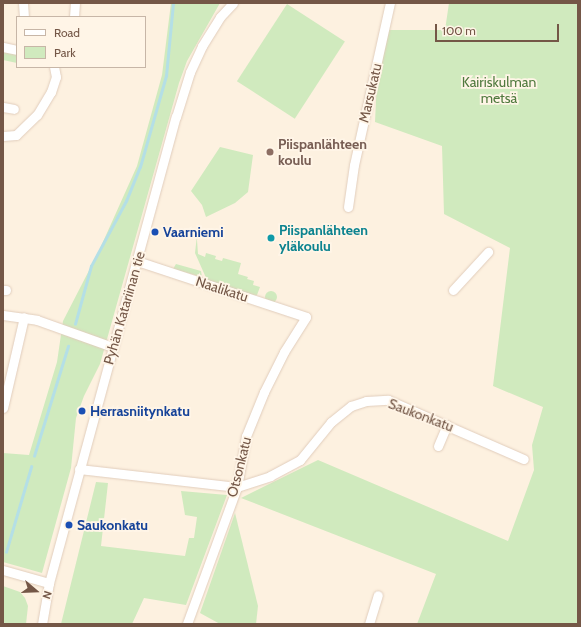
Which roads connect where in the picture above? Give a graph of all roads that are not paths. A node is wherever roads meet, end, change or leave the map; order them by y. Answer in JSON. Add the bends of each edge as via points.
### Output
{"nodes":[{"id":1,"x":22,"y":3,"type":"edge"},
{"id":2,"x":75,"y":3,"type":"edge"},
{"id":3,"x":233,"y":3,"type":"edge"},
{"id":4,"x":390,"y":3,"type":"edge"},
{"id":5,"x":24,"y":16,"type":"edge"},
{"id":6,"x":74,"y":16,"type":"edge"},
{"id":7,"x":3,"y":47,"type":"edge"},
{"id":8,"x":16,"y":50,"type":"edge"},
{"id":9,"x":54,"y":68,"type":"edge"},
{"id":10,"x":3,"y":107,"type":"edge"},
{"id":11,"x":14,"y":109,"type":"dead end"},
{"id":12,"x":3,"y":136,"type":"edge"},
{"id":13,"x":348,"y":207,"type":"dead end"},
{"id":14,"x":488,"y":252,"type":"dead end"},
{"id":15,"x":137,"y":262,"type":"junction"},
{"id":16,"x":453,"y":290,"type":"dead end"},
{"id":17,"x":3,"y":315,"type":"edge"},
{"id":18,"x":24,"y":317,"type":"junction"},
{"id":19,"x":306,"y":317,"type":"joint"},
{"id":20,"x":113,"y":347,"type":"junction"},
{"id":21,"x":3,"y":408,"type":"edge"},
{"id":22,"x":447,"y":425,"type":"junction"},
{"id":23,"x":438,"y":446,"type":"dead end"},
{"id":24,"x":524,"y":459,"type":"dead end"},
{"id":25,"x":79,"y":469,"type":"junction"},
{"id":26,"x":237,"y":487,"type":"junction"},
{"id":27,"x":3,"y":570,"type":"edge"},
{"id":28,"x":49,"y":583,"type":"junction"},
{"id":29,"x":378,"y":595,"type":"dead end"},
{"id":30,"x":42,"y":624,"type":"edge"},
{"id":31,"x":187,"y":624,"type":"edge"},
{"id":32,"x":369,"y":624,"type":"edge"}],
"edges":[{"from":1,"to":5,"type":"street"},
{"from":2,"to":6,"type":"street"},
{"from":3,"to":15,"type":"street","name":"Pyhän Katariinan tie","via":[[220,17],[190,72]]},
{"from":4,"to":13,"type":"street","name":"Marsukatu","via":[[354,165]]},
{"from":7,"to":8,"type":"street"},
{"from":9,"to":12,"type":"street","via":[[56,77],[45,104],[23,130],[16,135]]},
{"from":10,"to":11,"type":"street"},
{"from":14,"to":16,"type":"street"},
{"from":15,"to":19,"type":"street","name":"Naalikatu"},
{"from":15,"to":20,"type":"street","name":"Pyhän Katariinan tie"},
{"from":17,"to":18,"type":"street"},
{"from":18,"to":20,"type":"street","via":[[58,326]]},
{"from":18,"to":21,"type":"street"},
{"from":19,"to":26,"type":"street","name":"Otsonkatu","via":[[284,352],[246,436]]},
{"from":20,"to":25,"type":"street","name":"Pyhän Katariinan tie"},
{"from":22,"to":23,"type":"street"},
{"from":22,"to":24,"type":"street","name":"Saukonkatu"},
{"from":22,"to":26,"type":"street","name":"Saukonkatu","via":[[388,400],[366,401],[352,406],[331,422],[300,460],[270,476]]},
{"from":25,"to":26,"type":"street","name":"Saukonkatu"},
{"from":25,"to":28,"type":"street","name":"Pyhän Katariinan tie"},
{"from":26,"to":31,"type":"street","name":"Otsonkatu"},
{"from":27,"to":28,"type":"street"},
{"from":28,"to":30,"type":"street","name":"Pyhän Katariinan tie"},
{"from":29,"to":32,"type":"street"}]}
